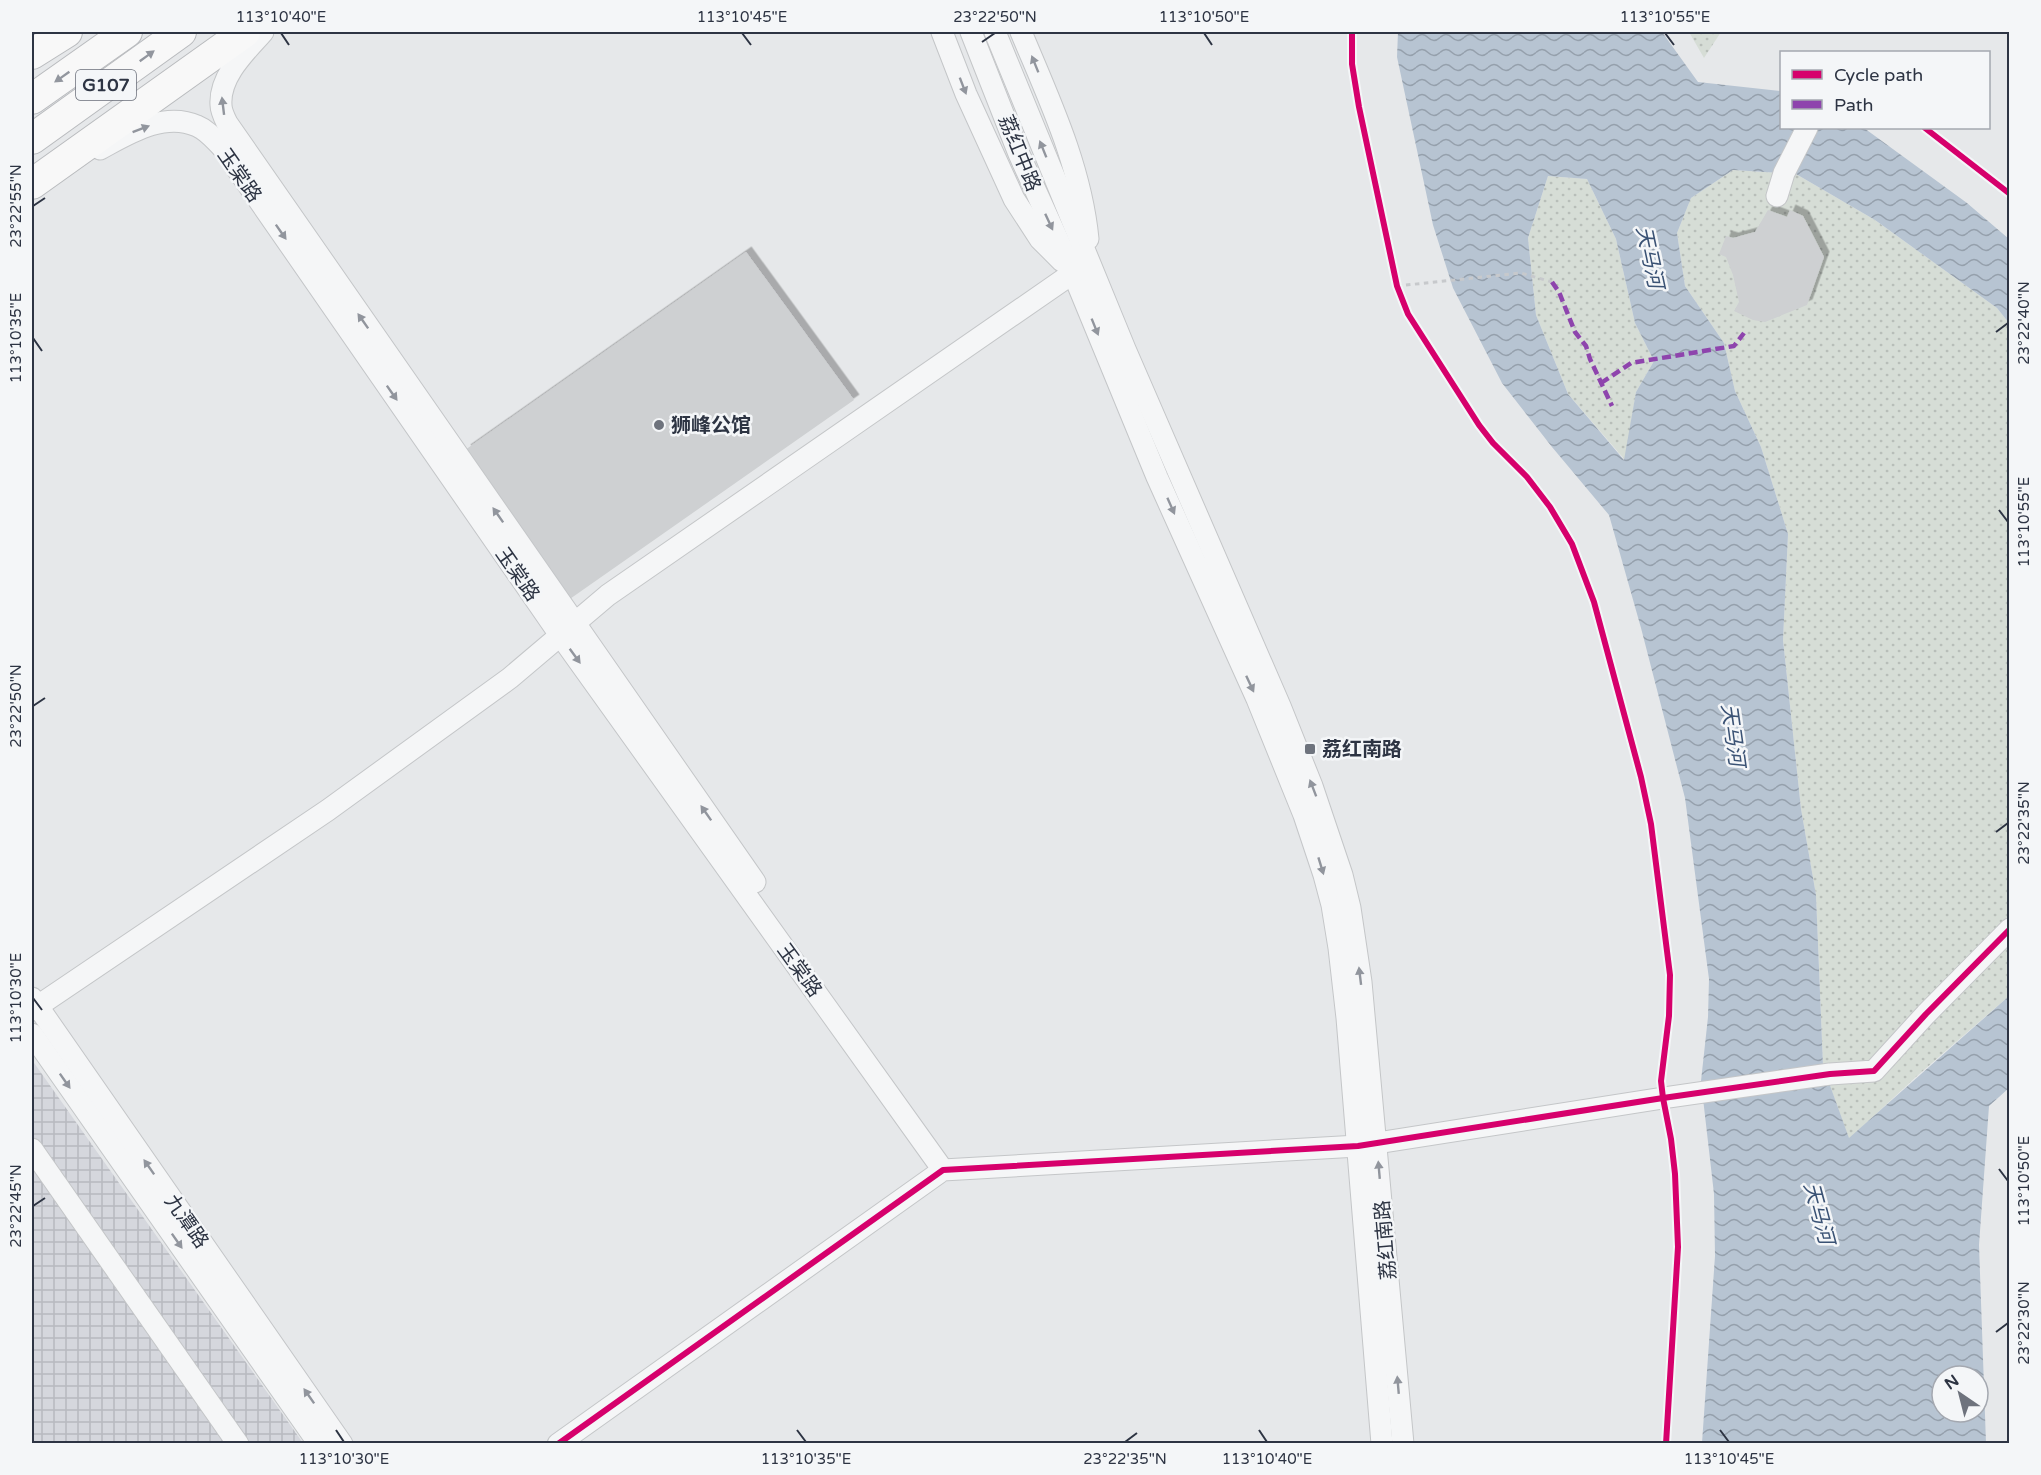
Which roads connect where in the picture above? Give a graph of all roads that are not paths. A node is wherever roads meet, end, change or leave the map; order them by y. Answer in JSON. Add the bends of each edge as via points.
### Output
{"nodes":[{"id":1,"x":67,"y":32,"type":"edge"},
{"id":2,"x":127,"y":32,"type":"edge"},
{"id":3,"x":181,"y":32,"type":"edge"},
{"id":4,"x":245,"y":32,"type":"edge"},
{"id":5,"x":263,"y":32,"type":"edge"},
{"id":6,"x":942,"y":32,"type":"edge"},
{"id":7,"x":971,"y":32,"type":"edge"},
{"id":8,"x":995,"y":32,"type":"edge"},
{"id":9,"x":1021,"y":32,"type":"edge"},
{"id":10,"x":32,"y":54,"type":"edge"},
{"id":11,"x":32,"y":99,"type":"edge"},
{"id":12,"x":1806,"y":129,"type":"edge"},
{"id":13,"x":32,"y":139,"type":"edge"},
{"id":14,"x":32,"y":184,"type":"edge"},
{"id":15,"x":1777,"y":196,"type":"dead end"},
{"id":16,"x":1081,"y":267,"type":"junction"},
{"id":17,"x":567,"y":629,"type":"junction"},
{"id":18,"x":2010,"y":929,"type":"edge"},
{"id":19,"x":33,"y":1004,"type":"edge"},
{"id":20,"x":32,"y":1034,"type":"edge"},
{"id":21,"x":1368,"y":1144,"type":"junction"},
{"id":22,"x":32,"y":1149,"type":"edge"},
{"id":23,"x":950,"y":1169,"type":"junction"},
{"id":24,"x":238,"y":1443,"type":"edge"},
{"id":25,"x":319,"y":1443,"type":"edge"},
{"id":26,"x":342,"y":1443,"type":"edge"},
{"id":27,"x":558,"y":1443,"type":"edge"},
{"id":28,"x":1382,"y":1443,"type":"edge"},
{"id":29,"x":1403,"y":1443,"type":"edge"}],
"edges":[{"from":1,"to":10,"type":"highway"},
{"from":2,"to":11,"type":"highway","number":"G107","one_way":true},
{"from":13,"to":3,"type":"highway","number":"G107","one_way":true},
{"from":4,"to":14,"type":"highway"},
{"from":17,"to":5,"type":"street","name":"玉棠路","one_way":true,"via":[[227,123],[220,103],[228,76]]},
{"from":6,"to":16,"type":"street","one_way":true,"via":[[1014,199],[1040,239]]},
{"from":7,"to":16,"type":"street","name":"荔红中路","one_way":true,"via":[[1019,154]]},
{"from":16,"to":8,"type":"street","name":"荔红中路","one_way":true},
{"from":16,"to":9,"type":"street","one_way":true,"via":[[1085,216],[1079,182]]},
{"from":12,"to":15,"type":"street"},
{"from":14,"to":17,"type":"street","name":"玉棠路","one_way":true,"via":[[137,130],[159,123],[196,125],[208,132]]},
{"from":16,"to":17,"type":"street","via":[[608,595]]},
{"from":16,"to":21,"type":"street","name":"荔红南路","via":[[1125,349],[1296,744],[1334,847],[1356,945]]},
{"from":17,"to":19,"type":"street","via":[[510,678],[318,817]]},
{"from":17,"to":23,"type":"street","name":"玉棠路"},
{"from":18,"to":21,"type":"street","via":[[1874,1071],[1663,1098]]},
{"from":26,"to":19,"type":"street","name":"九潭路","one_way":true},
{"from":20,"to":25,"type":"street","name":"九潭路","one_way":true},
{"from":21,"to":23,"type":"street"},
{"from":21,"to":28,"type":"street","name":"荔红南路"},
{"from":29,"to":21,"type":"street","name":"荔红南路","one_way":true},
{"from":22,"to":24,"type":"street"},
{"from":23,"to":27,"type":"street"}]}
